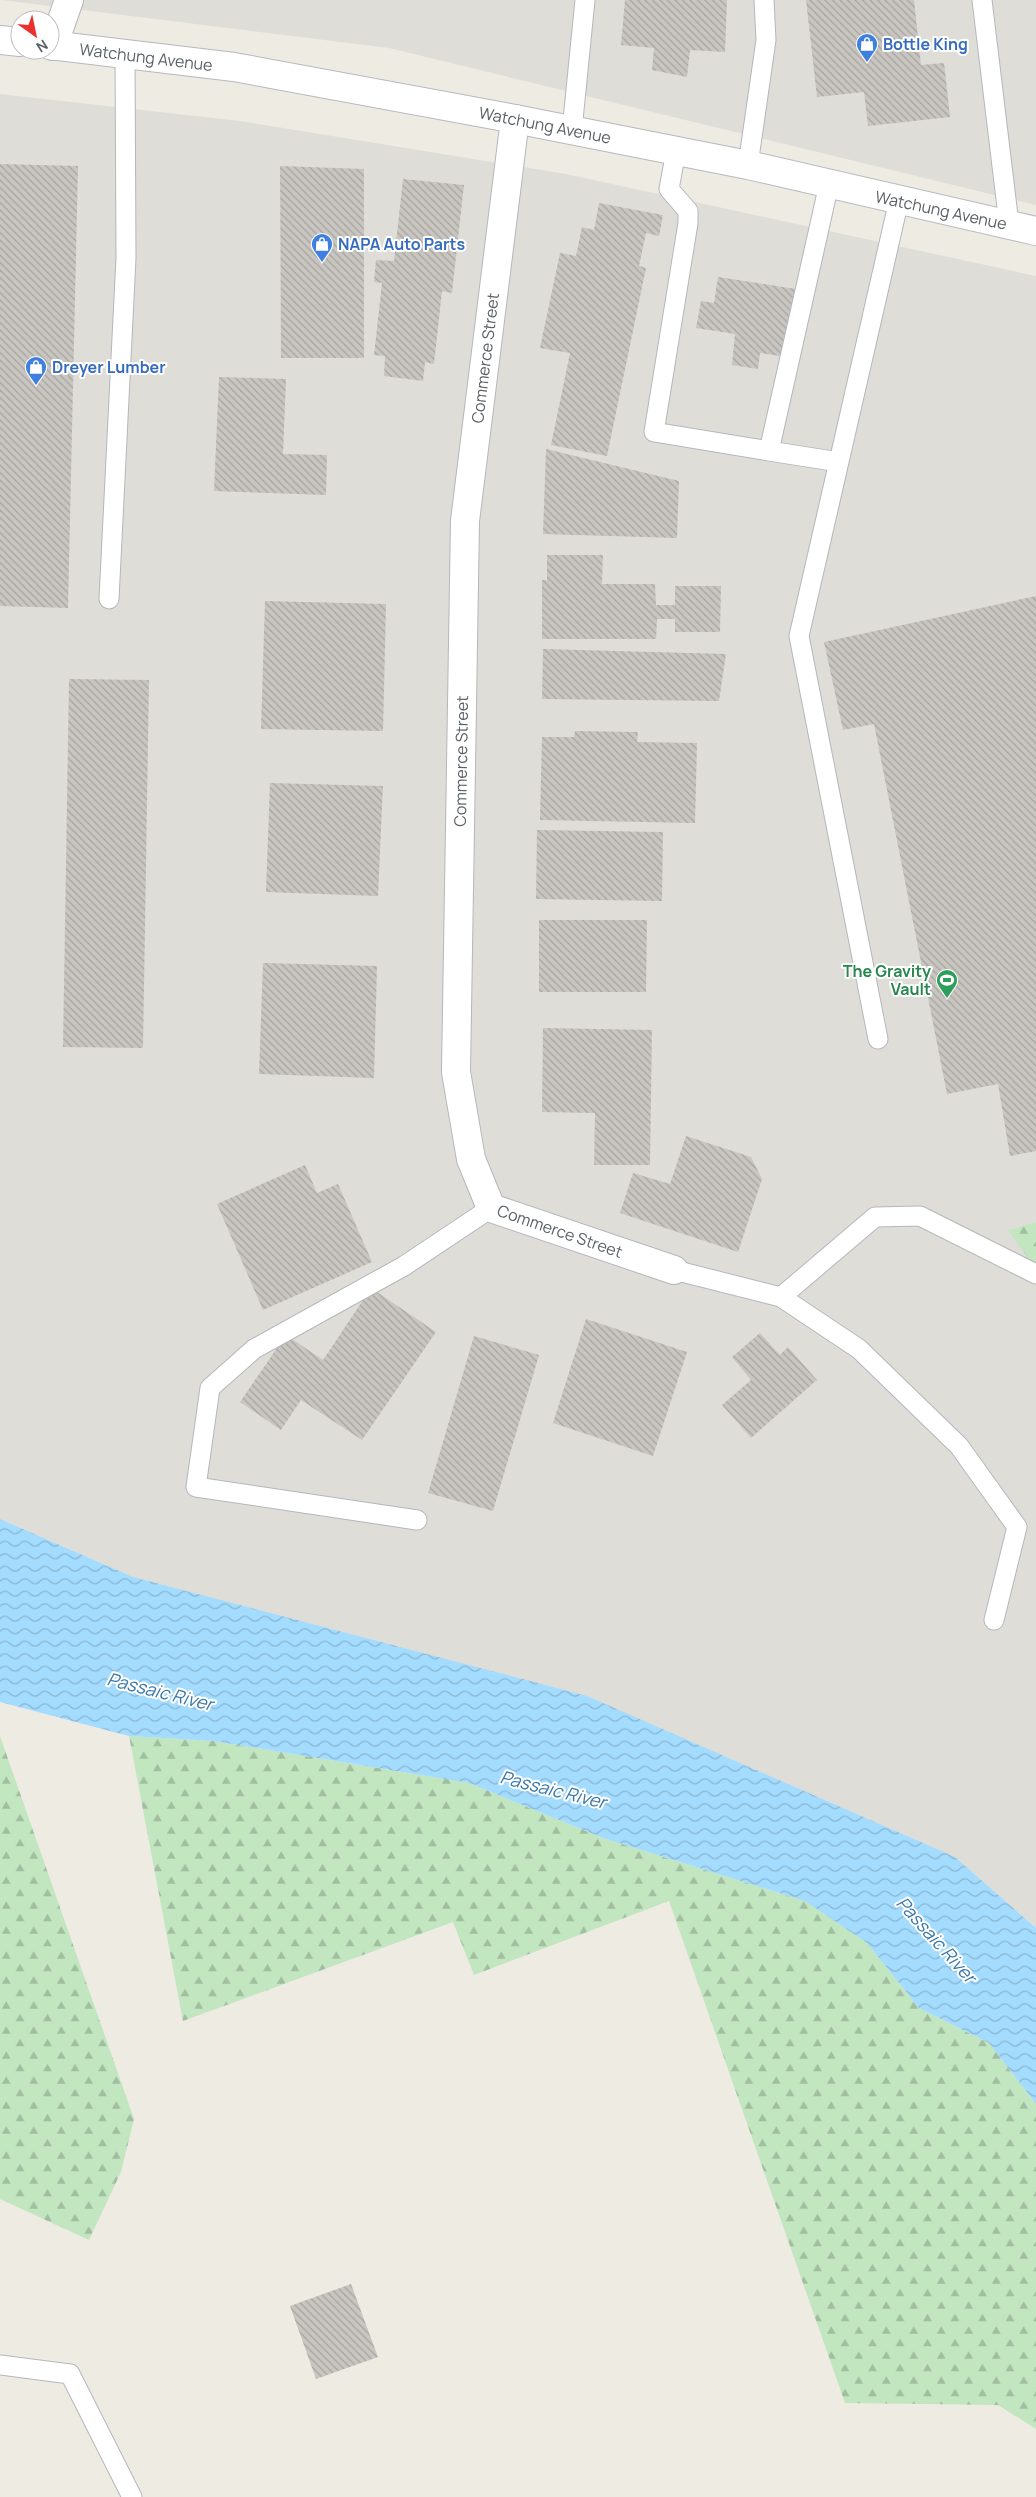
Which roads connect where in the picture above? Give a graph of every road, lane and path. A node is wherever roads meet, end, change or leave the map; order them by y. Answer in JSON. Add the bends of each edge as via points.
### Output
{"nodes":[{"id":1,"x":69,"y":0,"type":"edge"},
{"id":2,"x":585,"y":0,"type":"edge"},
{"id":3,"x":764,"y":0,"type":"edge"},
{"id":4,"x":982,"y":0,"type":"edge"},
{"id":5,"x":60,"y":22,"type":"edge"},
{"id":6,"x":60,"y":46,"type":"edge"},
{"id":7,"x":125,"y":54,"type":"junction"},
{"id":8,"x":515,"y":118,"type":"junction"},
{"id":9,"x":572,"y":130,"type":"junction"},
{"id":10,"x":676,"y":150,"type":"junction"},
{"id":11,"x":748,"y":165,"type":"junction"},
{"id":12,"x":829,"y":184,"type":"junction"},
{"id":13,"x":899,"y":200,"type":"junction"},
{"id":14,"x":1010,"y":224,"type":"junction"},
{"id":15,"x":1036,"y":231,"type":"edge"},
{"id":16,"x":770,"y":451,"type":"junction"},
{"id":17,"x":839,"y":462,"type":"junction"},
{"id":18,"x":109,"y":599,"type":"dead end"},
{"id":19,"x":878,"y":1038,"type":"dead end"},
{"id":20,"x":491,"y":1208,"type":"junction"},
{"id":21,"x":674,"y":1270,"type":"joint"},
{"id":22,"x":1036,"y":1274,"type":"edge"},
{"id":23,"x":781,"y":1297,"type":"junction"},
{"id":24,"x":417,"y":1520,"type":"dead end"},
{"id":25,"x":994,"y":1620,"type":"dead end"},
{"id":26,"x":0,"y":2365,"type":"edge"},
{"id":27,"x":132,"y":2497,"type":"edge"}],
"edges":[{"from":1,"to":5,"type":"street"},
{"from":2,"to":9,"type":"lane"},
{"from":3,"to":11,"type":"lane","via":[[766,40]]},
{"from":4,"to":14,"type":"lane"},
{"from":6,"to":7,"type":"street","name":"Watchung Avenue"},
{"from":7,"to":8,"type":"street","name":"Watchung Avenue","via":[[234,67]]},
{"from":7,"to":18,"type":"lane","via":[[126,258]]},
{"from":8,"to":9,"type":"street","name":"Watchung Avenue"},
{"from":8,"to":20,"type":"street","name":"Commerce Street","via":[[465,530],[456,1072],[471,1159]]},
{"from":9,"to":10,"type":"street","name":"Watchung Avenue"},
{"from":10,"to":11,"type":"street","name":"Watchung Avenue"},
{"from":10,"to":16,"type":"lane","via":[[669,189],[688,211],[688,224],[654,432]]},
{"from":11,"to":12,"type":"street","name":"Watchung Avenue"},
{"from":12,"to":13,"type":"street","name":"Watchung Avenue"},
{"from":12,"to":16,"type":"lane"},
{"from":13,"to":14,"type":"street","name":"Watchung Avenue"},
{"from":13,"to":17,"type":"lane"},
{"from":14,"to":15,"type":"street","name":"Watchung Avenue"},
{"from":16,"to":17,"type":"lane"},
{"from":17,"to":19,"type":"lane","via":[[799,636]]},
{"from":20,"to":21,"type":"street","name":"Commerce Street"},
{"from":20,"to":24,"type":"lane","via":[[404,1266],[254,1349],[210,1388],[196,1487]]},
{"from":21,"to":23,"type":"lane"},
{"from":22,"to":23,"type":"lane","via":[[920,1216],[875,1217]]},
{"from":23,"to":25,"type":"lane","via":[[859,1348],[959,1446],[1017,1527]]},
{"from":26,"to":27,"type":"lane","via":[[70,2374]]}]}
